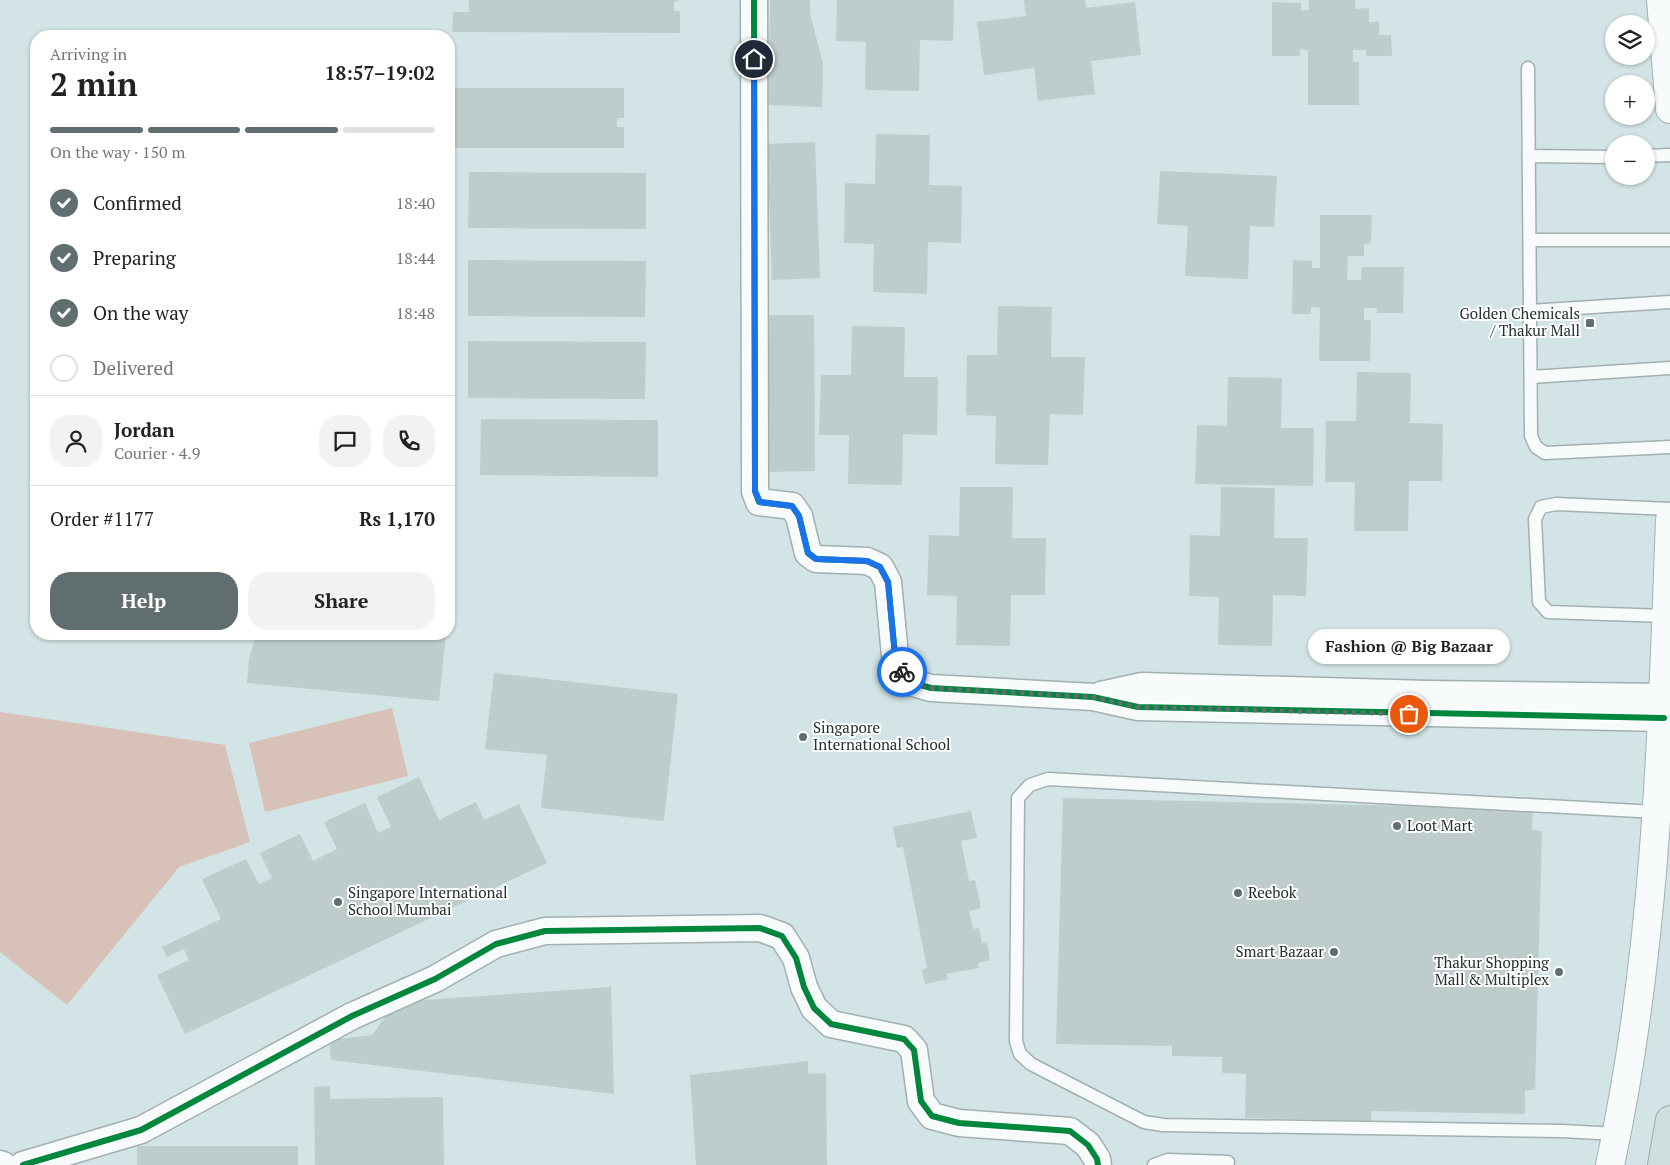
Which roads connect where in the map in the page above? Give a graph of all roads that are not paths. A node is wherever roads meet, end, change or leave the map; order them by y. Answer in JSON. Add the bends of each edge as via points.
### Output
{"nodes":[{"id":1,"x":754,"y":0,"type":"edge"},
{"id":2,"x":1661,"y":0,"type":"edge"},
{"id":3,"x":1528,"y":68,"type":"dead end"},
{"id":4,"x":1670,"y":109,"type":"edge"},
{"id":5,"x":1670,"y":155,"type":"edge"},
{"id":6,"x":1529,"y":156,"type":"junction"},
{"id":7,"x":1655,"y":156,"type":"edge"},
{"id":8,"x":1605,"y":157,"type":"edge"},
{"id":9,"x":1530,"y":240,"type":"junction"},
{"id":10,"x":1670,"y":240,"type":"edge"},
{"id":11,"x":1670,"y":302,"type":"edge"},
{"id":12,"x":1530,"y":311,"type":"junction"},
{"id":13,"x":1670,"y":368,"type":"edge"},
{"id":14,"x":1531,"y":377,"type":"junction"},
{"id":15,"x":1670,"y":447,"type":"edge"},
{"id":16,"x":1670,"y":509,"type":"edge"},
{"id":17,"x":1670,"y":520,"type":"edge"},
{"id":18,"x":1666,"y":616,"type":"junction"},
{"id":19,"x":1663,"y":707,"type":"junction"},
{"id":20,"x":1657,"y":812,"type":"junction"},
{"id":21,"x":1670,"y":1120,"type":"edge"},
{"id":22,"x":1617,"y":1134,"type":"junction"},
{"id":23,"x":1228,"y":1162,"type":"dead end"},
{"id":24,"x":23,"y":1165,"type":"edge"},
{"id":25,"x":1098,"y":1165,"type":"edge"},
{"id":26,"x":1154,"y":1165,"type":"edge"},
{"id":27,"x":1610,"y":1165,"type":"edge"},
{"id":28,"x":1662,"y":1165,"type":"edge"}],
"edges":[{"from":1,"to":19,"type":"street","via":[[755,491],[760,502],[792,506],[799,516],[808,553],[816,559],[867,561],[880,567],[888,582],[896,666],[910,682],[931,688],[1093,697],[1138,707],[1428,704]]},
{"from":2,"to":4,"type":"main road"},
{"from":3,"to":6,"type":"lane"},
{"from":5,"to":7,"type":"lane"},
{"from":6,"to":8,"type":"lane"},
{"from":6,"to":9,"type":"lane"},
{"from":9,"to":10,"type":"lane"},
{"from":9,"to":12,"type":"lane"},
{"from":11,"to":12,"type":"lane"},
{"from":12,"to":14,"type":"lane"},
{"from":13,"to":14,"type":"lane"},
{"from":14,"to":15,"type":"lane","via":[[1531,436],[1544,453]]},
{"from":16,"to":18,"type":"lane","via":[[1556,504],[1541,507],[1535,519],[1539,602],[1548,612]]},
{"from":17,"to":18,"type":"main road"},
{"from":18,"to":19,"type":"main road"},
{"from":19,"to":20,"type":"main road"},
{"from":20,"to":22,"type":"main road","via":[[1641,985]]},
{"from":20,"to":22,"type":"lane","via":[[1048,779],[1030,785],[1018,798],[1016,1041],[1020,1054],[1031,1064],[1144,1122],[1163,1125]]},
{"from":21,"to":28,"type":"highway"},
{"from":22,"to":27,"type":"main road"},
{"from":23,"to":26,"type":"lane","via":[[1168,1160]]},
{"from":24,"to":25,"type":"street","via":[[141,1130],[343,1021],[435,979],[496,944],[545,931],[760,928],[782,936],[796,958],[814,1008],[831,1024],[904,1039],[914,1050],[921,1102],[932,1116],[958,1123],[1070,1131],[1088,1145]]}]}
